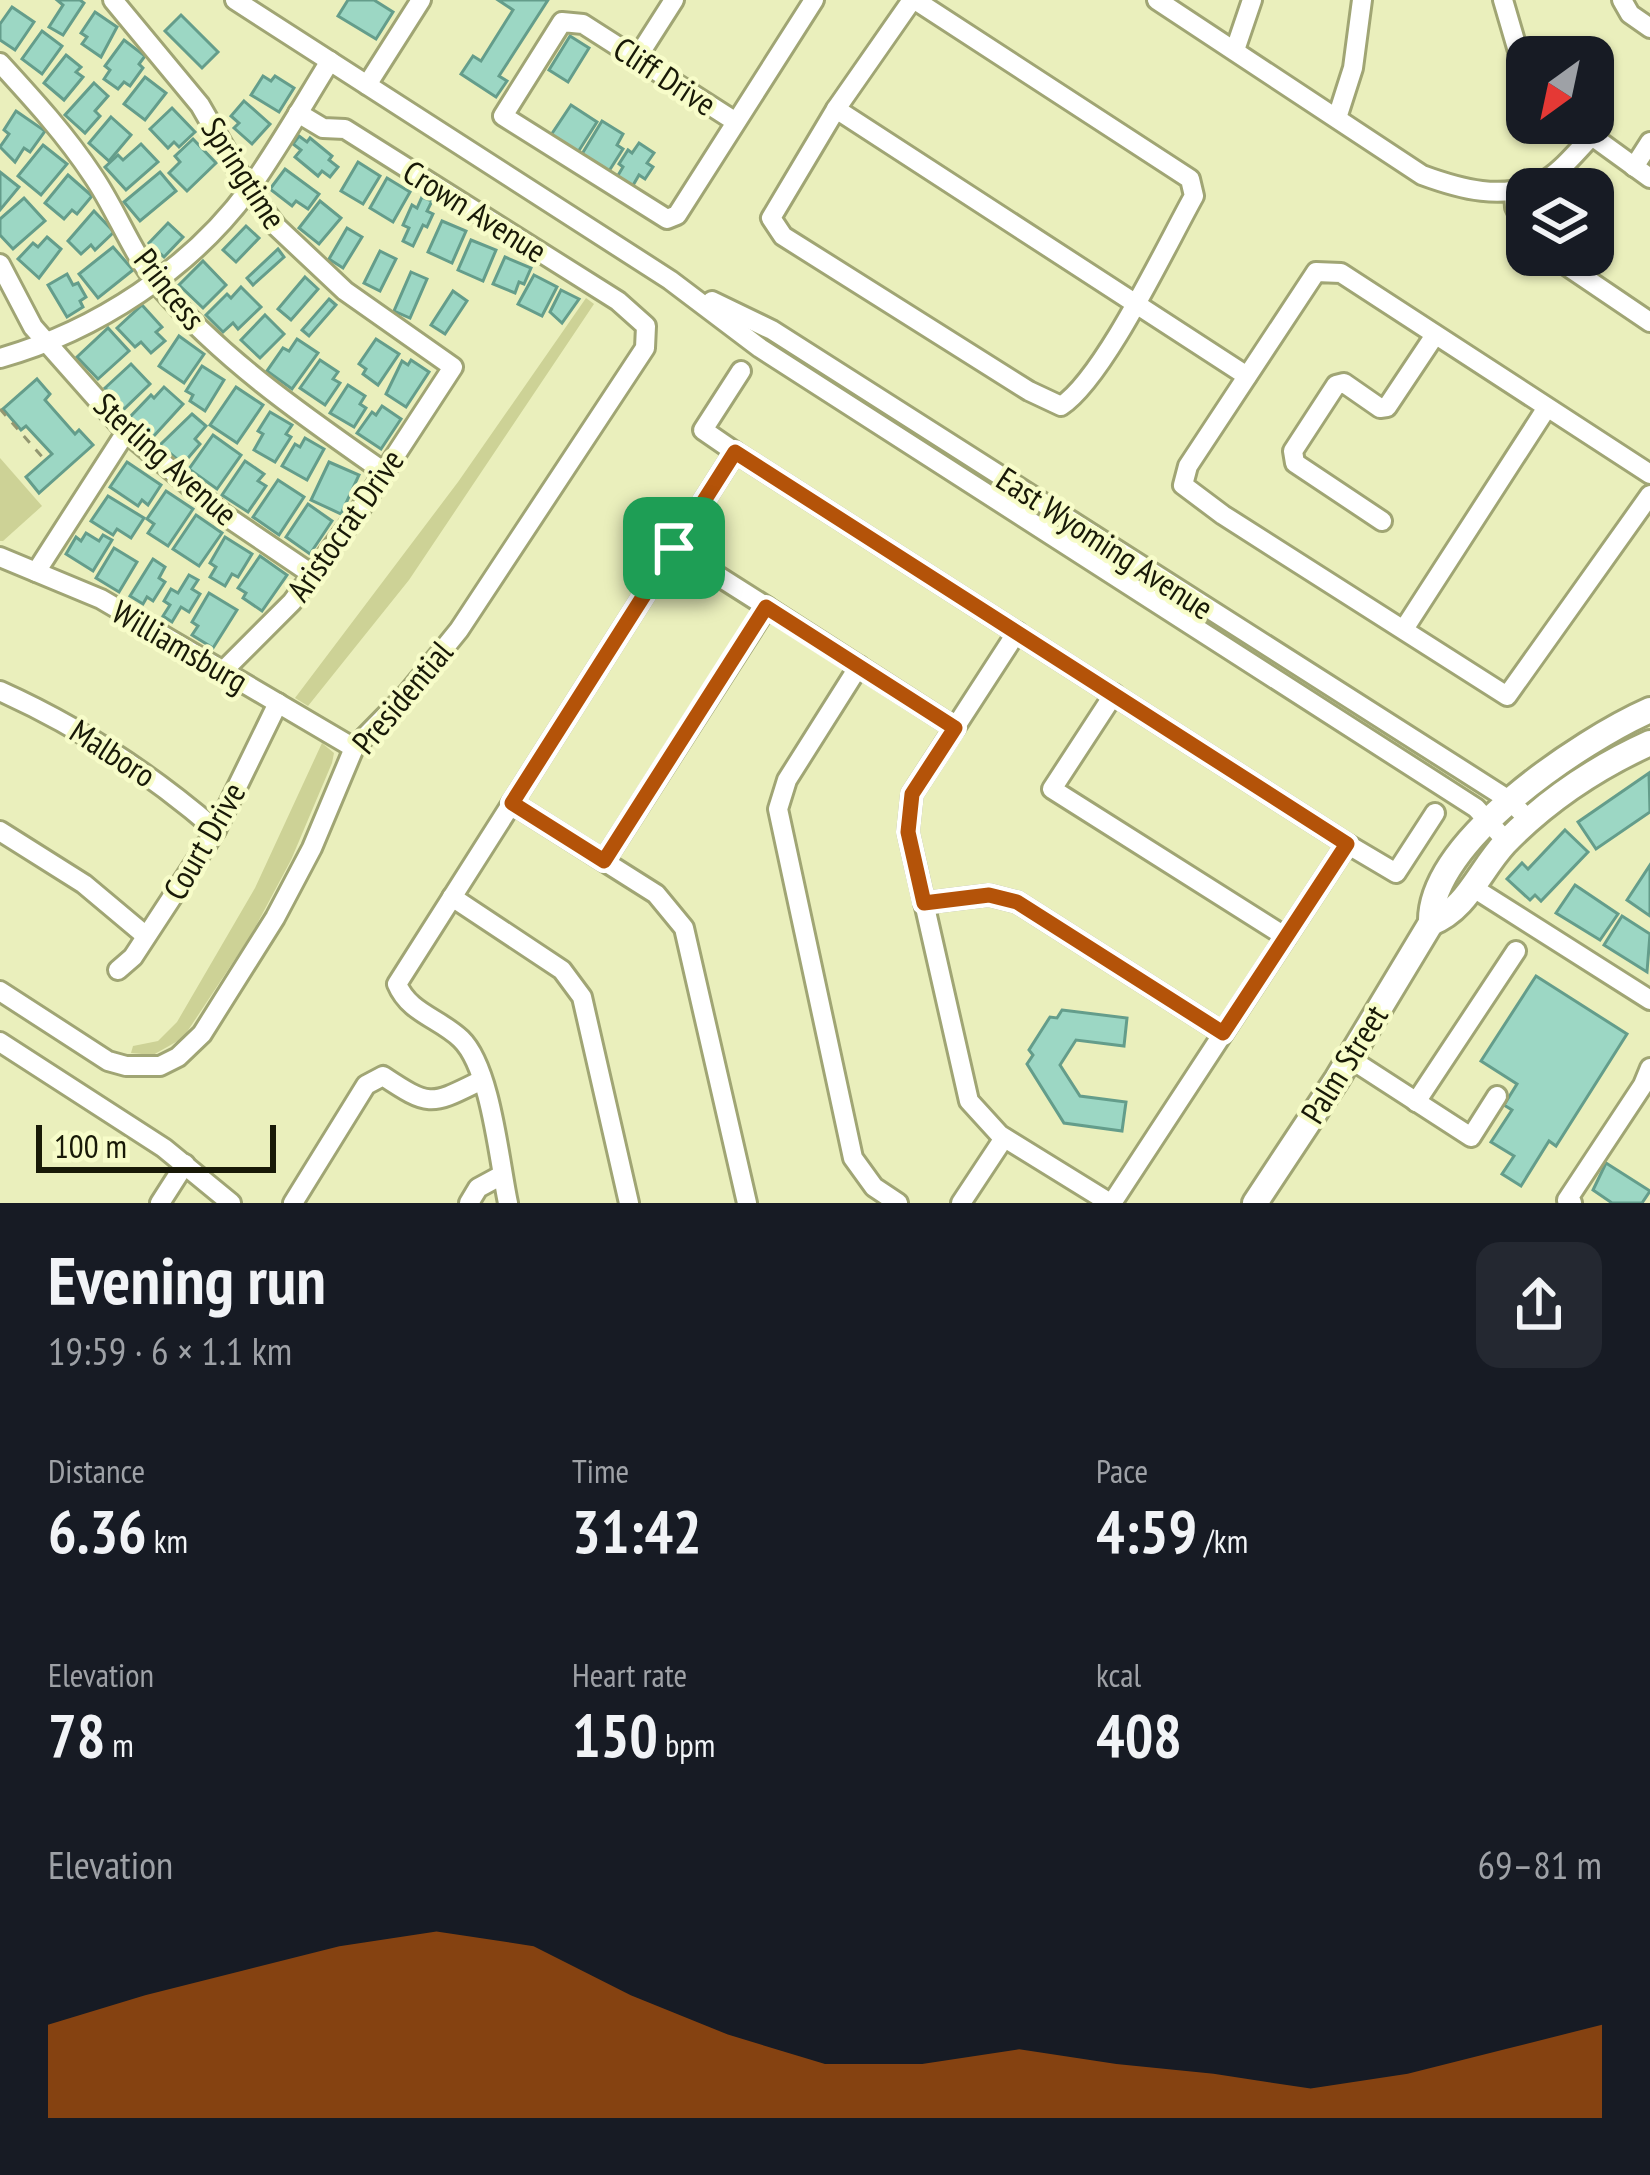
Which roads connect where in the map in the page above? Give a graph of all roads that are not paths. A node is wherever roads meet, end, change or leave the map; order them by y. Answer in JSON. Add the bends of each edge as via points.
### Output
{"nodes":[{"id":1,"x":113,"y":0,"type":"edge"},
{"id":2,"x":235,"y":0,"type":"edge"},
{"id":3,"x":421,"y":0,"type":"edge"},
{"id":4,"x":674,"y":0,"type":"edge"},
{"id":5,"x":814,"y":0,"type":"edge"},
{"id":6,"x":913,"y":0,"type":"edge"},
{"id":7,"x":1156,"y":0,"type":"edge"},
{"id":8,"x":1252,"y":0,"type":"edge"},
{"id":9,"x":1362,"y":0,"type":"edge"},
{"id":10,"x":1503,"y":0,"type":"edge"},
{"id":11,"x":1622,"y":0,"type":"edge"},
{"id":12,"x":1650,"y":28,"type":"edge"},
{"id":13,"x":1514,"y":36,"type":"edge"},
{"id":14,"x":1235,"y":50,"type":"junction"},
{"id":15,"x":637,"y":58,"type":"junction"},
{"id":16,"x":330,"y":62,"type":"junction"},
{"id":17,"x":0,"y":63,"type":"edge"},
{"id":18,"x":368,"y":86,"type":"junction"},
{"id":19,"x":836,"y":109,"type":"junction"},
{"id":20,"x":298,"y":112,"type":"junction"},
{"id":21,"x":1337,"y":118,"type":"junction"},
{"id":22,"x":736,"y":122,"type":"junction"},
{"id":23,"x":1650,"y":142,"type":"edge"},
{"id":24,"x":1584,"y":144,"type":"edge"},
{"id":25,"x":1601,"y":144,"type":"edge"},
{"id":26,"x":1559,"y":168,"type":"edge"},
{"id":27,"x":1642,"y":172,"type":"edge"},
{"id":28,"x":249,"y":190,"type":"junction"},
{"id":29,"x":1506,"y":191,"type":"edge"},
{"id":30,"x":0,"y":263,"type":"edge"},
{"id":31,"x":1582,"y":276,"type":"edge"},
{"id":32,"x":670,"y":280,"type":"junction"},
{"id":33,"x":155,"y":282,"type":"junction"},
{"id":34,"x":1136,"y":301,"type":"junction"},
{"id":35,"x":1650,"y":322,"type":"edge"},
{"id":36,"x":646,"y":326,"type":"joint"},
{"id":37,"x":1435,"y":335,"type":"junction"},
{"id":38,"x":46,"y":342,"type":"junction"},
{"id":39,"x":0,"y":358,"type":"edge"},
{"id":40,"x":453,"y":367,"type":"joint"},
{"id":41,"x":741,"y":371,"type":"dead end"},
{"id":42,"x":1247,"y":376,"type":"junction"},
{"id":43,"x":1546,"y":409,"type":"junction"},
{"id":44,"x":126,"y":432,"type":"junction"},
{"id":45,"x":735,"y":452,"type":"junction"},
{"id":46,"x":384,"y":472,"type":"junction"},
{"id":47,"x":1650,"y":474,"type":"edge"},
{"id":48,"x":1650,"y":494,"type":"edge"},
{"id":49,"x":1382,"y":521,"type":"dead end"},
{"id":50,"x":674,"y":548,"type":"junction"},
{"id":51,"x":0,"y":557,"type":"edge"},
{"id":52,"x":36,"y":572,"type":"junction"},
{"id":53,"x":313,"y":575,"type":"junction"},
{"id":54,"x":766,"y":607,"type":"junction"},
{"id":55,"x":1404,"y":629,"type":"junction"},
{"id":56,"x":1017,"y":632,"type":"junction"},
{"id":57,"x":859,"y":666,"type":"junction"},
{"id":58,"x":223,"y":671,"type":"junction"},
{"id":59,"x":0,"y":691,"type":"edge"},
{"id":60,"x":1114,"y":694,"type":"junction"},
{"id":61,"x":278,"y":704,"type":"junction"},
{"id":62,"x":1650,"y":710,"type":"edge"},
{"id":63,"x":955,"y":728,"type":"junction"},
{"id":64,"x":1650,"y":742,"type":"edge"},
{"id":65,"x":354,"y":748,"type":"junction"},
{"id":66,"x":1509,"y":800,"type":"junction"},
{"id":67,"x":512,"y":803,"type":"junction"},
{"id":68,"x":1435,"y":813,"type":"dead end"},
{"id":69,"x":1491,"y":820,"type":"junction"},
{"id":70,"x":1530,"y":821,"type":"junction"},
{"id":71,"x":216,"y":830,"type":"junction"},
{"id":72,"x":0,"y":831,"type":"edge"},
{"id":73,"x":1507,"y":842,"type":"junction"},
{"id":74,"x":1347,"y":844,"type":"junction"},
{"id":75,"x":604,"y":861,"type":"junction"},
{"id":76,"x":1472,"y":887,"type":"junction"},
{"id":77,"x":452,"y":897,"type":"junction"},
{"id":78,"x":924,"y":903,"type":"junction"},
{"id":79,"x":1431,"y":923,"type":"junction"},
{"id":80,"x":146,"y":936,"type":"junction"},
{"id":81,"x":1286,"y":938,"type":"junction"},
{"id":82,"x":1516,"y":951,"type":"dead end"},
{"id":83,"x":118,"y":970,"type":"dead end"},
{"id":84,"x":0,"y":991,"type":"edge"},
{"id":85,"x":1647,"y":992,"type":"edge"},
{"id":86,"x":1223,"y":1033,"type":"junction"},
{"id":87,"x":0,"y":1042,"type":"edge"},
{"id":88,"x":1349,"y":1058,"type":"junction"},
{"id":89,"x":1650,"y":1068,"type":"edge"},
{"id":90,"x":482,"y":1079,"type":"junction"},
{"id":91,"x":1497,"y":1096,"type":"dead end"},
{"id":92,"x":1416,"y":1102,"type":"junction"},
{"id":93,"x":1004,"y":1138,"type":"junction"},
{"id":94,"x":185,"y":1164,"type":"junction"},
{"id":95,"x":502,"y":1175,"type":"junction"},
{"id":96,"x":160,"y":1203,"type":"edge"},
{"id":97,"x":231,"y":1203,"type":"edge"},
{"id":98,"x":293,"y":1203,"type":"edge"},
{"id":99,"x":469,"y":1203,"type":"edge"},
{"id":100,"x":508,"y":1203,"type":"edge"},
{"id":101,"x":629,"y":1203,"type":"edge"},
{"id":102,"x":747,"y":1203,"type":"edge"},
{"id":103,"x":898,"y":1203,"type":"edge"},
{"id":104,"x":961,"y":1203,"type":"edge"},
{"id":105,"x":1111,"y":1203,"type":"edge"},
{"id":106,"x":1255,"y":1203,"type":"edge"},
{"id":107,"x":1571,"y":1203,"type":"edge"}],
"edges":[{"from":1,"to":28,"type":"street","name":"Springtime","via":[[200,105]]},
{"from":2,"to":16,"type":"street","name":"East Wyoming Avenue"},
{"from":3,"to":18,"type":"street"},
{"from":4,"to":15,"type":"street"},
{"from":5,"to":22,"type":"street"},
{"from":6,"to":19,"type":"street"},
{"from":6,"to":34,"type":"street","via":[[1190,178],[1194,196]]},
{"from":7,"to":14,"type":"street"},
{"from":8,"to":14,"type":"street"},
{"from":9,"to":21,"type":"street"},
{"from":10,"to":13,"type":"street"},
{"from":11,"to":12,"type":"street"},
{"from":14,"to":21,"type":"street"},
{"from":15,"to":22,"type":"street","name":"Cliff Drive"},
{"from":15,"to":22,"type":"street","name":"Cliff Drive","via":[[583,24],[562,22],[503,116],[667,219]]},
{"from":16,"to":18,"type":"street","name":"East Wyoming Avenue"},
{"from":16,"to":20,"type":"street"},
{"from":17,"to":33,"type":"street","name":"Princess","via":[[94,177]]},
{"from":18,"to":32,"type":"street","name":"East Wyoming Avenue"},
{"from":19,"to":34,"type":"street"},
{"from":19,"to":34,"type":"street","via":[[771,218],[783,236],[1061,406],[1079,394]]},
{"from":20,"to":28,"type":"street"},
{"from":20,"to":36,"type":"street","name":"Crown Avenue","via":[[323,128],[345,129]]},
{"from":21,"to":29,"type":"street","via":[[1423,175],[1465,190]]},
{"from":23,"to":27,"type":"street"},
{"from":24,"to":26,"type":"street"},
{"from":25,"to":27,"type":"street"},
{"from":28,"to":33,"type":"street"},
{"from":28,"to":40,"type":"street","name":"Springtime","via":[[327,276]]},
{"from":30,"to":38,"type":"street","name":"Sterling Avenue"},
{"from":31,"to":35,"type":"street"},
{"from":32,"to":66,"type":"street","name":"East Wyoming Avenue","via":[[772,330]]},
{"from":32,"to":69,"type":"street","name":"East Wyoming Avenue","via":[[760,348]]},
{"from":33,"to":38,"type":"street"},
{"from":33,"to":46,"type":"street","name":"Princess","via":[[246,372]]},
{"from":34,"to":42,"type":"street"},
{"from":36,"to":65,"type":"street","name":"Presidential","via":[[645,348],[458,630]]},
{"from":37,"to":42,"type":"street","via":[[1342,273],[1316,272]]},
{"from":37,"to":43,"type":"street"},
{"from":37,"to":49,"type":"street","via":[[1387,407],[1336,386],[1293,451],[1295,463]]},
{"from":38,"to":39,"type":"street"},
{"from":38,"to":44,"type":"street","name":"Sterling Avenue"},
{"from":40,"to":46,"type":"street","name":"Aristocrat Drive"},
{"from":41,"to":45,"type":"street","via":[[703,430]]},
{"from":42,"to":55,"type":"street","via":[[1188,466],[1184,485]]},
{"from":43,"to":47,"type":"street"},
{"from":43,"to":55,"type":"street"},
{"from":44,"to":52,"type":"street"},
{"from":44,"to":53,"type":"street","name":"Sterling Avenue","via":[[223,514]]},
{"from":45,"to":50,"type":"street"},
{"from":45,"to":56,"type":"street"},
{"from":46,"to":53,"type":"street","name":"Aristocrat Drive"},
{"from":48,"to":55,"type":"street","via":[[1508,696]]},
{"from":50,"to":54,"type":"street"},
{"from":50,"to":67,"type":"street"},
{"from":51,"to":52,"type":"street","name":"Williamsburg"},
{"from":52,"to":58,"type":"street","name":"Williamsburg","via":[[101,599]]},
{"from":53,"to":58,"type":"street","name":"Aristocrat Drive"},
{"from":54,"to":57,"type":"street"},
{"from":54,"to":75,"type":"street"},
{"from":56,"to":60,"type":"street"},
{"from":56,"to":63,"type":"street"},
{"from":57,"to":63,"type":"street"},
{"from":57,"to":103,"type":"street","via":[[787,780],[778,809],[853,1157]]},
{"from":58,"to":61,"type":"street","name":"Williamsburg"},
{"from":59,"to":71,"type":"street","name":"Malboro","via":[[118,755]]},
{"from":60,"to":74,"type":"street"},
{"from":60,"to":81,"type":"street","via":[[1052,789]]},
{"from":61,"to":65,"type":"street","name":"Williamsburg"},
{"from":61,"to":71,"type":"street","name":"Court Drive"},
{"from":62,"to":66,"type":"main road","name":"Palm Street"},
{"from":63,"to":78,"type":"street","via":[[912,794],[908,832]]},
{"from":64,"to":70,"type":"main road","name":"Palm Street","via":[[1581,780]]},
{"from":65,"to":84,"type":"street","name":"Presidential","via":[[275,918],[202,1034],[178,1057],[160,1066],[108,1061]]},
{"from":66,"to":69,"type":"main road","name":"Palm Street"},
{"from":66,"to":70,"type":"street","name":"East Wyoming Avenue"},
{"from":67,"to":75,"type":"street"},
{"from":67,"to":77,"type":"street"},
{"from":68,"to":74,"type":"street","via":[[1396,873]]},
{"from":69,"to":73,"type":"street","name":"East Wyoming Avenue"},
{"from":69,"to":79,"type":"main road","name":"Palm Street","via":[[1430,899]]},
{"from":70,"to":73,"type":"main road","name":"Palm Street"},
{"from":71,"to":80,"type":"street","name":"Court Drive"},
{"from":72,"to":80,"type":"street","via":[[84,884]]},
{"from":73,"to":76,"type":"main road","name":"Palm Street"},
{"from":74,"to":81,"type":"street"},
{"from":75,"to":102,"type":"street","via":[[656,895],[684,928]]},
{"from":76,"to":79,"type":"main road","name":"Palm Street","via":[[1454,915]]},
{"from":76,"to":85,"type":"street"},
{"from":77,"to":90,"type":"street","via":[[397,984],[404,1000],[463,1041]]},
{"from":77,"to":101,"type":"street","via":[[562,970],[582,997]]},
{"from":78,"to":86,"type":"street","via":[[989,895],[1017,902]]},
{"from":78,"to":93,"type":"street","via":[[969,1101]]},
{"from":79,"to":88,"type":"main road","name":"Palm Street"},
{"from":80,"to":83,"type":"street","name":"Court Drive"},
{"from":81,"to":86,"type":"street"},
{"from":82,"to":92,"type":"street"},
{"from":86,"to":105,"type":"street"},
{"from":87,"to":94,"type":"street"},
{"from":88,"to":92,"type":"street"},
{"from":88,"to":106,"type":"main road","name":"Palm Street"},
{"from":89,"to":107,"type":"street"},
{"from":90,"to":95,"type":"street"},
{"from":90,"to":98,"type":"street","via":[[441,1100],[419,1100],[383,1076],[366,1085]]},
{"from":91,"to":92,"type":"street","via":[[1471,1137]]},
{"from":93,"to":104,"type":"street"},
{"from":93,"to":105,"type":"street"},
{"from":94,"to":96,"type":"street"},
{"from":94,"to":97,"type":"street"},
{"from":95,"to":99,"type":"street"},
{"from":95,"to":100,"type":"street"}]}
